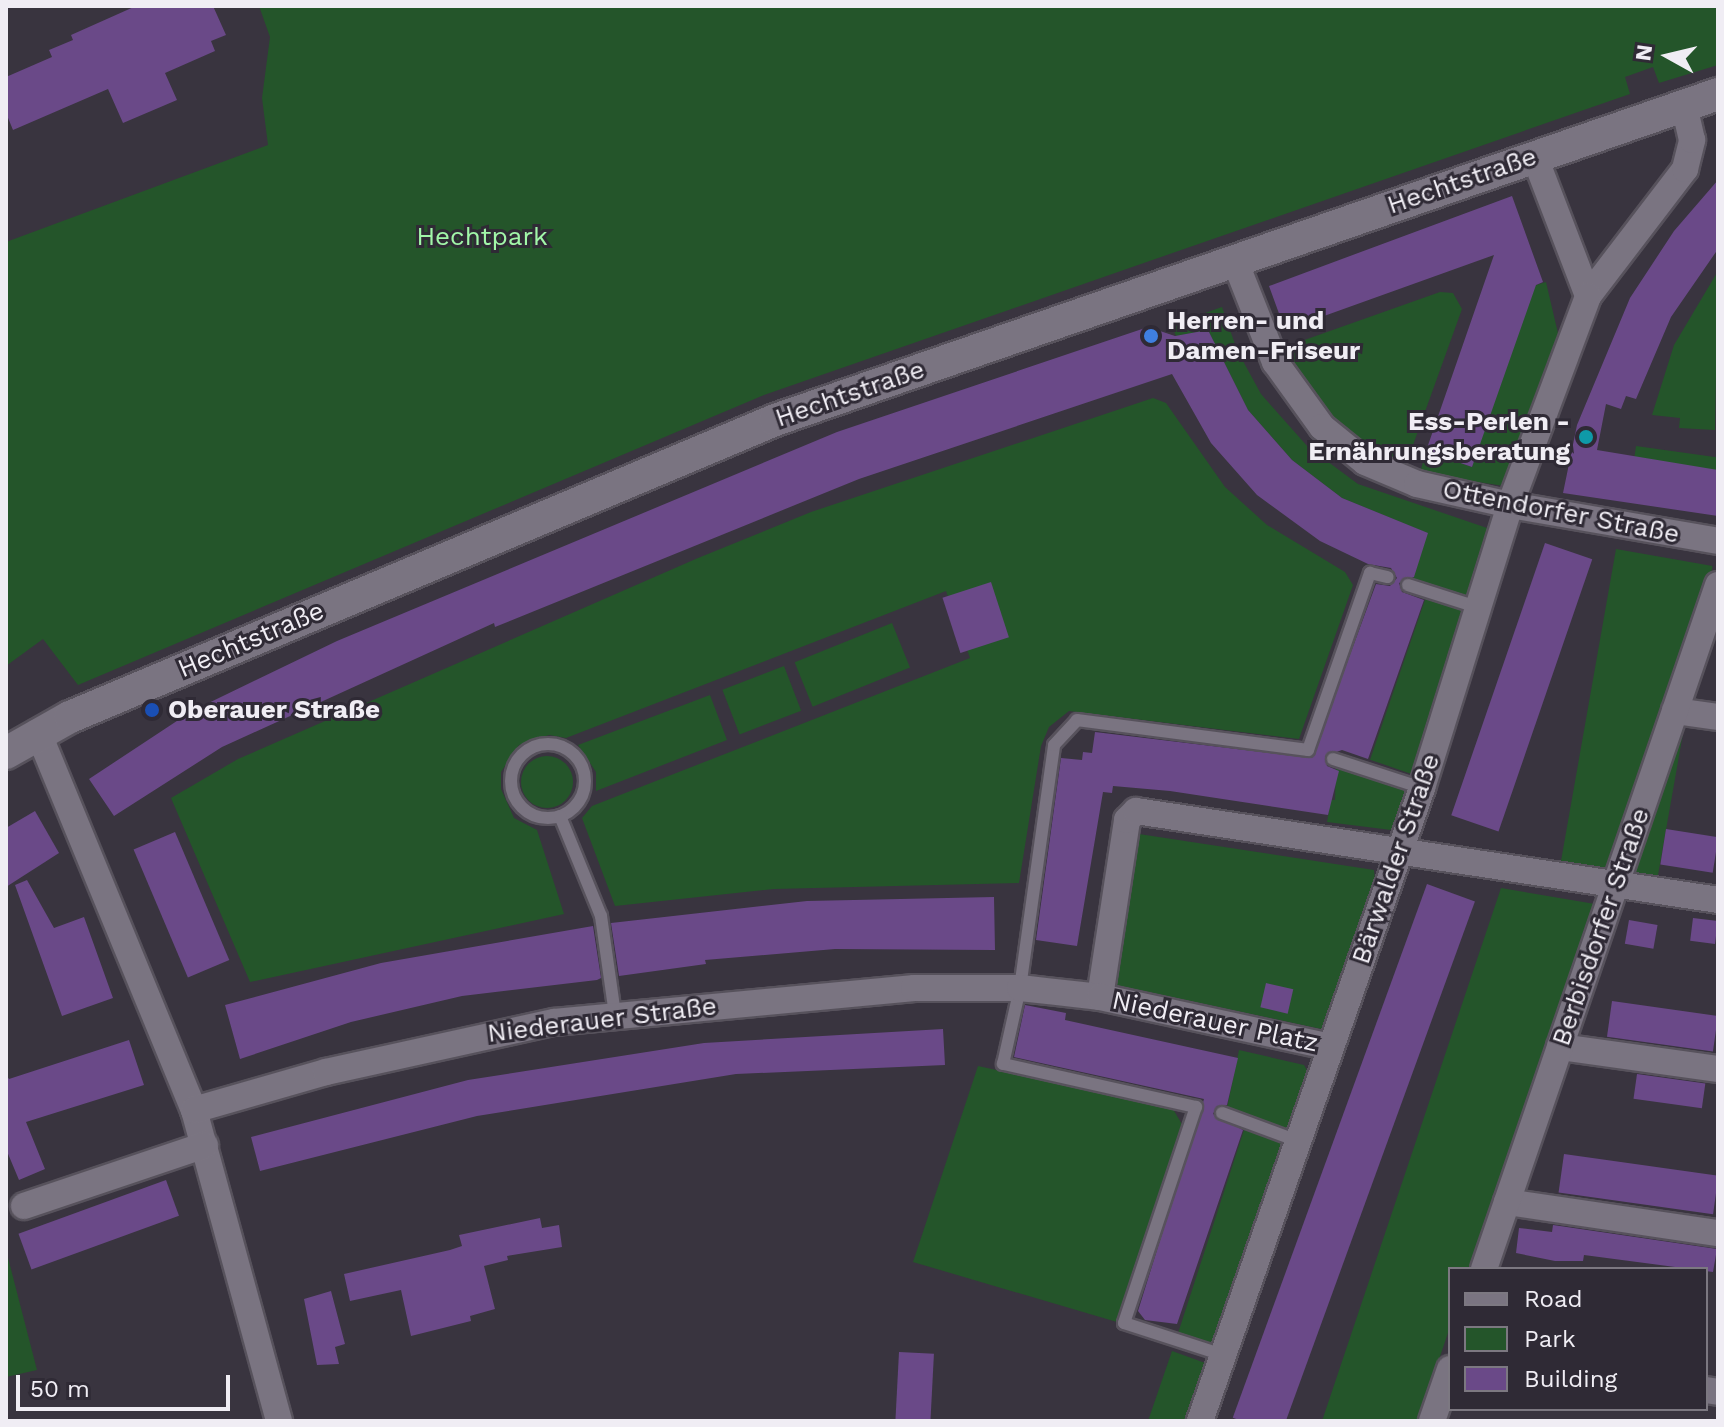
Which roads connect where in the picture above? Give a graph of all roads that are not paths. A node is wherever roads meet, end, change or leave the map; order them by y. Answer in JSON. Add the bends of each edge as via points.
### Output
{"nodes":[{"id":1,"x":1718,"y":94,"type":"edge"},
{"id":2,"x":1684,"y":104,"type":"junction"},
{"id":3,"x":1534,"y":155,"type":"junction"},
{"id":4,"x":1235,"y":261,"type":"junction"},
{"id":5,"x":1588,"y":296,"type":"junction"},
{"id":6,"x":1510,"y":505,"type":"junction"},
{"id":7,"x":1718,"y":541,"type":"edge"},
{"id":8,"x":1388,"y":577,"type":"dead end"},
{"id":9,"x":1408,"y":585,"type":"dead end"},
{"id":10,"x":1718,"y":585,"type":"edge"},
{"id":11,"x":1477,"y":607,"type":"junction"},
{"id":12,"x":1675,"y":711,"type":"junction"},
{"id":13,"x":1718,"y":717,"type":"edge"},
{"id":14,"x":38,"y":732,"type":"junction"},
{"id":15,"x":6,"y":753,"type":"edge"},
{"id":16,"x":1333,"y":759,"type":"dead end"},
{"id":17,"x":1422,"y":788,"type":"junction"},
{"id":18,"x":560,"y":816,"type":"junction"},
{"id":19,"x":1399,"y":852,"type":"junction"},
{"id":20,"x":1616,"y":885,"type":"junction"},
{"id":21,"x":1718,"y":900,"type":"edge"},
{"id":22,"x":1020,"y":988,"type":"junction"},
{"id":23,"x":1100,"y":997,"type":"junction"},
{"id":24,"x":615,"y":1014,"type":"junction"},
{"id":25,"x":1331,"y":1047,"type":"junction"},
{"id":26,"x":1560,"y":1047,"type":"junction"},
{"id":27,"x":1718,"y":1069,"type":"edge"},
{"id":28,"x":1196,"y":1107,"type":"junction"},
{"id":29,"x":194,"y":1110,"type":"junction"},
{"id":30,"x":1298,"y":1141,"type":"junction"},
{"id":31,"x":205,"y":1145,"type":"junction"},
{"id":32,"x":1507,"y":1202,"type":"junction"},
{"id":33,"x":24,"y":1206,"type":"dead end"},
{"id":34,"x":1718,"y":1233,"type":"edge"},
{"id":35,"x":1485,"y":1267,"type":"edge"},
{"id":36,"x":1223,"y":1355,"type":"junction"},
{"id":37,"x":1448,"y":1375,"type":"edge"},
{"id":38,"x":279,"y":1421,"type":"edge"},
{"id":39,"x":1200,"y":1421,"type":"edge"},
{"id":40,"x":1432,"y":1421,"type":"edge"}],
"edges":[{"from":1,"to":2,"type":"street","name":"Hechtstraße"},
{"from":2,"to":3,"type":"street","name":"Hechtstraße"},
{"from":2,"to":5,"type":"street","name":"Bärwalder Straße","via":[[1692,140],[1685,169]]},
{"from":3,"to":4,"type":"street","name":"Hechtstraße"},
{"from":3,"to":5,"type":"street"},
{"from":4,"to":6,"type":"street","name":"Ottendorfer Straße","via":[[1275,362],[1304,406],[1342,446],[1385,473]]},
{"from":4,"to":14,"type":"street","name":"Hechtstraße","via":[[775,420]]},
{"from":5,"to":6,"type":"street","name":"Bärwalder Straße"},
{"from":6,"to":7,"type":"street","name":"Ottendorfer Straße"},
{"from":6,"to":11,"type":"street","name":"Bärwalder Straße"},
{"from":8,"to":22,"type":"lane","via":[[1370,573],[1310,751],[1077,720],[1054,745]]},
{"from":9,"to":11,"type":"lane"},
{"from":10,"to":12,"type":"street","name":"Berbisdorfer Straße"},
{"from":11,"to":17,"type":"street","name":"Bärwalder Straße"},
{"from":12,"to":13,"type":"street"},
{"from":12,"to":20,"type":"street","name":"Berbisdorfer Straße"},
{"from":14,"to":15,"type":"street","name":"Hechtstraße"},
{"from":14,"to":29,"type":"street"},
{"from":16,"to":17,"type":"lane"},
{"from":17,"to":19,"type":"street","name":"Bärwalder Straße"},
{"from":18,"to":18,"type":"lane","via":[[581,797],[582,768],[561,747],[534,747],[514,768],[517,802],[536,816]]},
{"from":18,"to":24,"type":"lane","via":[[601,916]]},
{"from":19,"to":20,"type":"street"},
{"from":19,"to":23,"type":"street","name":"Niederauer Platz","via":[[1136,811],[1127,820]]},
{"from":19,"to":25,"type":"street","name":"Bärwalder Straße"},
{"from":20,"to":21,"type":"street"},
{"from":20,"to":26,"type":"street","name":"Berbisdorfer Straße"},
{"from":22,"to":23,"type":"street","name":"Niederauer Platz"},
{"from":22,"to":24,"type":"street","name":"Niederauer Straße","via":[[914,988]]},
{"from":22,"to":28,"type":"lane","via":[[1003,1064]]},
{"from":23,"to":25,"type":"street","name":"Niederauer Platz"},
{"from":24,"to":29,"type":"street","name":"Niederauer Straße","via":[[458,1040]]},
{"from":25,"to":30,"type":"street","name":"Bärwalder Straße"},
{"from":26,"to":27,"type":"street"},
{"from":26,"to":32,"type":"street","name":"Berbisdorfer Straße"},
{"from":28,"to":30,"type":"lane"},
{"from":28,"to":36,"type":"lane","via":[[1124,1323]]},
{"from":29,"to":31,"type":"street"},
{"from":30,"to":36,"type":"street","name":"Bärwalder Straße"},
{"from":31,"to":33,"type":"street"},
{"from":31,"to":38,"type":"street"},
{"from":32,"to":34,"type":"street"},
{"from":32,"to":35,"type":"street","name":"Berbisdorfer Straße"},
{"from":36,"to":39,"type":"street","name":"Bärwalder Straße"},
{"from":37,"to":40,"type":"street"}]}
